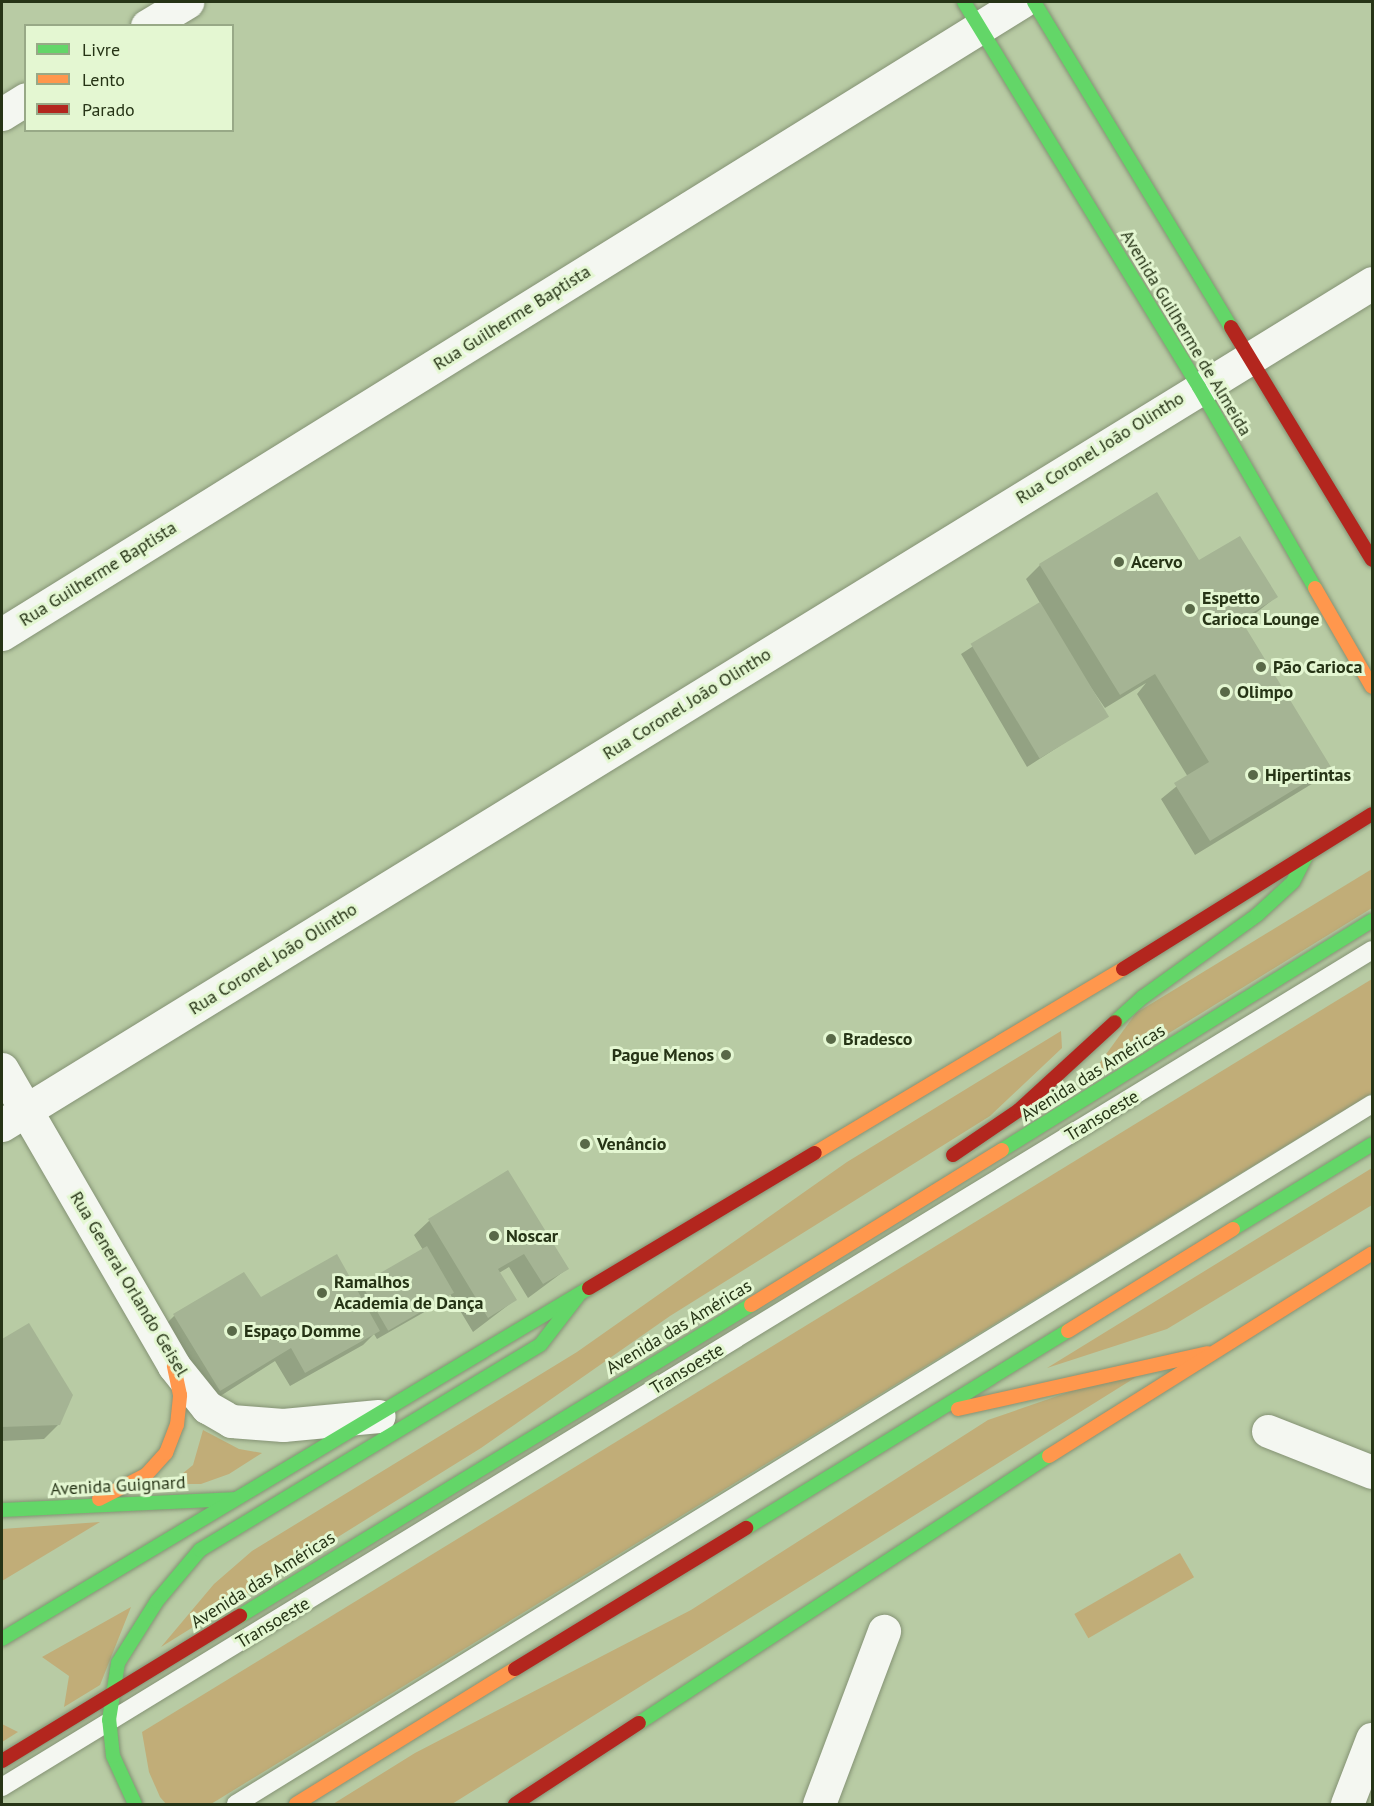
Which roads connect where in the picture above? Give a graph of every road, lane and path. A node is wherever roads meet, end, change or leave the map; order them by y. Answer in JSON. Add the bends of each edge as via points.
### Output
{"nodes":[{"id":1,"x":187,"y":2,"type":"edge"},
{"id":2,"x":1021,"y":2,"type":"edge"},
{"id":3,"x":1034,"y":2,"type":"edge"},
{"id":4,"x":972,"y":15,"type":"edge"},
{"id":5,"x":150,"y":24,"type":"edge"},
{"id":6,"x":24,"y":100,"type":"edge"},
{"id":7,"x":2,"y":114,"type":"edge"},
{"id":8,"x":1372,"y":283,"type":"edge"},
{"id":9,"x":1249,"y":357,"type":"junction"},
{"id":10,"x":1199,"y":387,"type":"junction"},
{"id":11,"x":1372,"y":560,"type":"edge"},
{"id":12,"x":2,"y":634,"type":"edge"},
{"id":13,"x":1372,"y":687,"type":"edge"},
{"id":14,"x":1372,"y":814,"type":"edge"},
{"id":15,"x":1306,"y":856,"type":"junction"},
{"id":16,"x":1372,"y":921,"type":"edge"},
{"id":17,"x":1372,"y":950,"type":"edge"},
{"id":18,"x":2,"y":1069,"type":"edge"},
{"id":19,"x":1372,"y":1104,"type":"edge"},
{"id":20,"x":14,"y":1117,"type":"edge"},
{"id":21,"x":1372,"y":1144,"type":"edge"},
{"id":22,"x":937,"y":1166,"type":"dead end"},
{"id":23,"x":844,"y":1230,"type":"dead end"},
{"id":24,"x":1372,"y":1253,"type":"edge"},
{"id":25,"x":830,"y":1257,"type":"junction"},
{"id":26,"x":578,"y":1296,"type":"junction"},
{"id":27,"x":1208,"y":1353,"type":"junction"},
{"id":28,"x":174,"y":1366,"type":"junction"},
{"id":29,"x":933,"y":1415,"type":"junction"},
{"id":30,"x":379,"y":1416,"type":"junction"},
{"id":31,"x":1268,"y":1431,"type":"dead end"},
{"id":32,"x":1372,"y":1472,"type":"edge"},
{"id":33,"x":235,"y":1499,"type":"junction"},
{"id":34,"x":86,"y":1504,"type":"junction"},
{"id":35,"x":2,"y":1510,"type":"edge"},
{"id":36,"x":884,"y":1631,"type":"dead end"},
{"id":37,"x":2,"y":1639,"type":"edge"},
{"id":38,"x":112,"y":1693,"type":"junction"},
{"id":39,"x":109,"y":1720,"type":"junction"},
{"id":40,"x":1372,"y":1739,"type":"edge"},
{"id":41,"x":2,"y":1761,"type":"edge"},
{"id":42,"x":2,"y":1787,"type":"edge"},
{"id":43,"x":135,"y":1804,"type":"edge"},
{"id":44,"x":236,"y":1804,"type":"edge"},
{"id":45,"x":296,"y":1804,"type":"edge"},
{"id":46,"x":515,"y":1804,"type":"edge"},
{"id":47,"x":819,"y":1804,"type":"edge"},
{"id":48,"x":1347,"y":1804,"type":"edge"}],
"edges":[{"from":1,"to":5,"type":"street"},
{"from":2,"to":4,"type":"street","name":"Rua Guilherme Baptista"},
{"from":3,"to":9,"type":"main road"},
{"from":4,"to":10,"type":"main road","name":"Avenida Guilherme de Almeida"},
{"from":4,"to":12,"type":"street","name":"Rua Guilherme Baptista"},
{"from":6,"to":7,"type":"street"},
{"from":8,"to":9,"type":"street","name":"Rua Coronel João Olintho"},
{"from":9,"to":10,"type":"street","name":"Rua Coronel João Olintho"},
{"from":9,"to":11,"type":"main road"},
{"from":10,"to":13,"type":"main road","name":"Avenida Guilherme de Almeida"},
{"from":10,"to":20,"type":"street","name":"Rua Coronel João Olintho"},
{"from":14,"to":15,"type":"main road"},
{"from":15,"to":22,"type":"main road","via":[[1293,882],[1257,915],[1143,997],[1019,1110]]},
{"from":15,"to":26,"type":"main road"},
{"from":16,"to":25,"type":"main road","name":"Avenida das Américas"},
{"from":17,"to":39,"type":"lane","name":"Transoeste"},
{"from":18,"to":20,"type":"street","name":"Rua General Orlando Geisel"},
{"from":19,"to":44,"type":"lane"},
{"from":20,"to":28,"type":"street","name":"Rua General Orlando Geisel"},
{"from":21,"to":29,"type":"main road"},
{"from":23,"to":25,"type":"main road"},
{"from":24,"to":27,"type":"main road"},
{"from":25,"to":38,"type":"main road","name":"Avenida das Américas"},
{"from":26,"to":30,"type":"main road"},
{"from":26,"to":38,"type":"main road","via":[[542,1344],[200,1550],[156,1601],[118,1663]]},
{"from":27,"to":29,"type":"main road"},
{"from":27,"to":46,"type":"main road"},
{"from":28,"to":30,"type":"street","name":"Rua General Orlando Geisel","via":[[207,1407],[231,1421],[283,1425]]},
{"from":28,"to":34,"type":"main road","via":[[180,1395],[177,1425],[166,1453],[146,1475],[120,1491]]},
{"from":29,"to":45,"type":"main road"},
{"from":30,"to":33,"type":"main road"},
{"from":31,"to":32,"type":"street"},
{"from":33,"to":34,"type":"main road","name":"Avenida Guignard"},
{"from":33,"to":37,"type":"main road"},
{"from":34,"to":35,"type":"main road","name":"Avenida Guignard"},
{"from":36,"to":47,"type":"street"},
{"from":38,"to":39,"type":"main road"},
{"from":38,"to":41,"type":"main road","name":"Avenida das Américas"},
{"from":39,"to":42,"type":"lane","name":"Transoeste"},
{"from":39,"to":43,"type":"main road","via":[[113,1756]]},
{"from":40,"to":48,"type":"street"}]}
